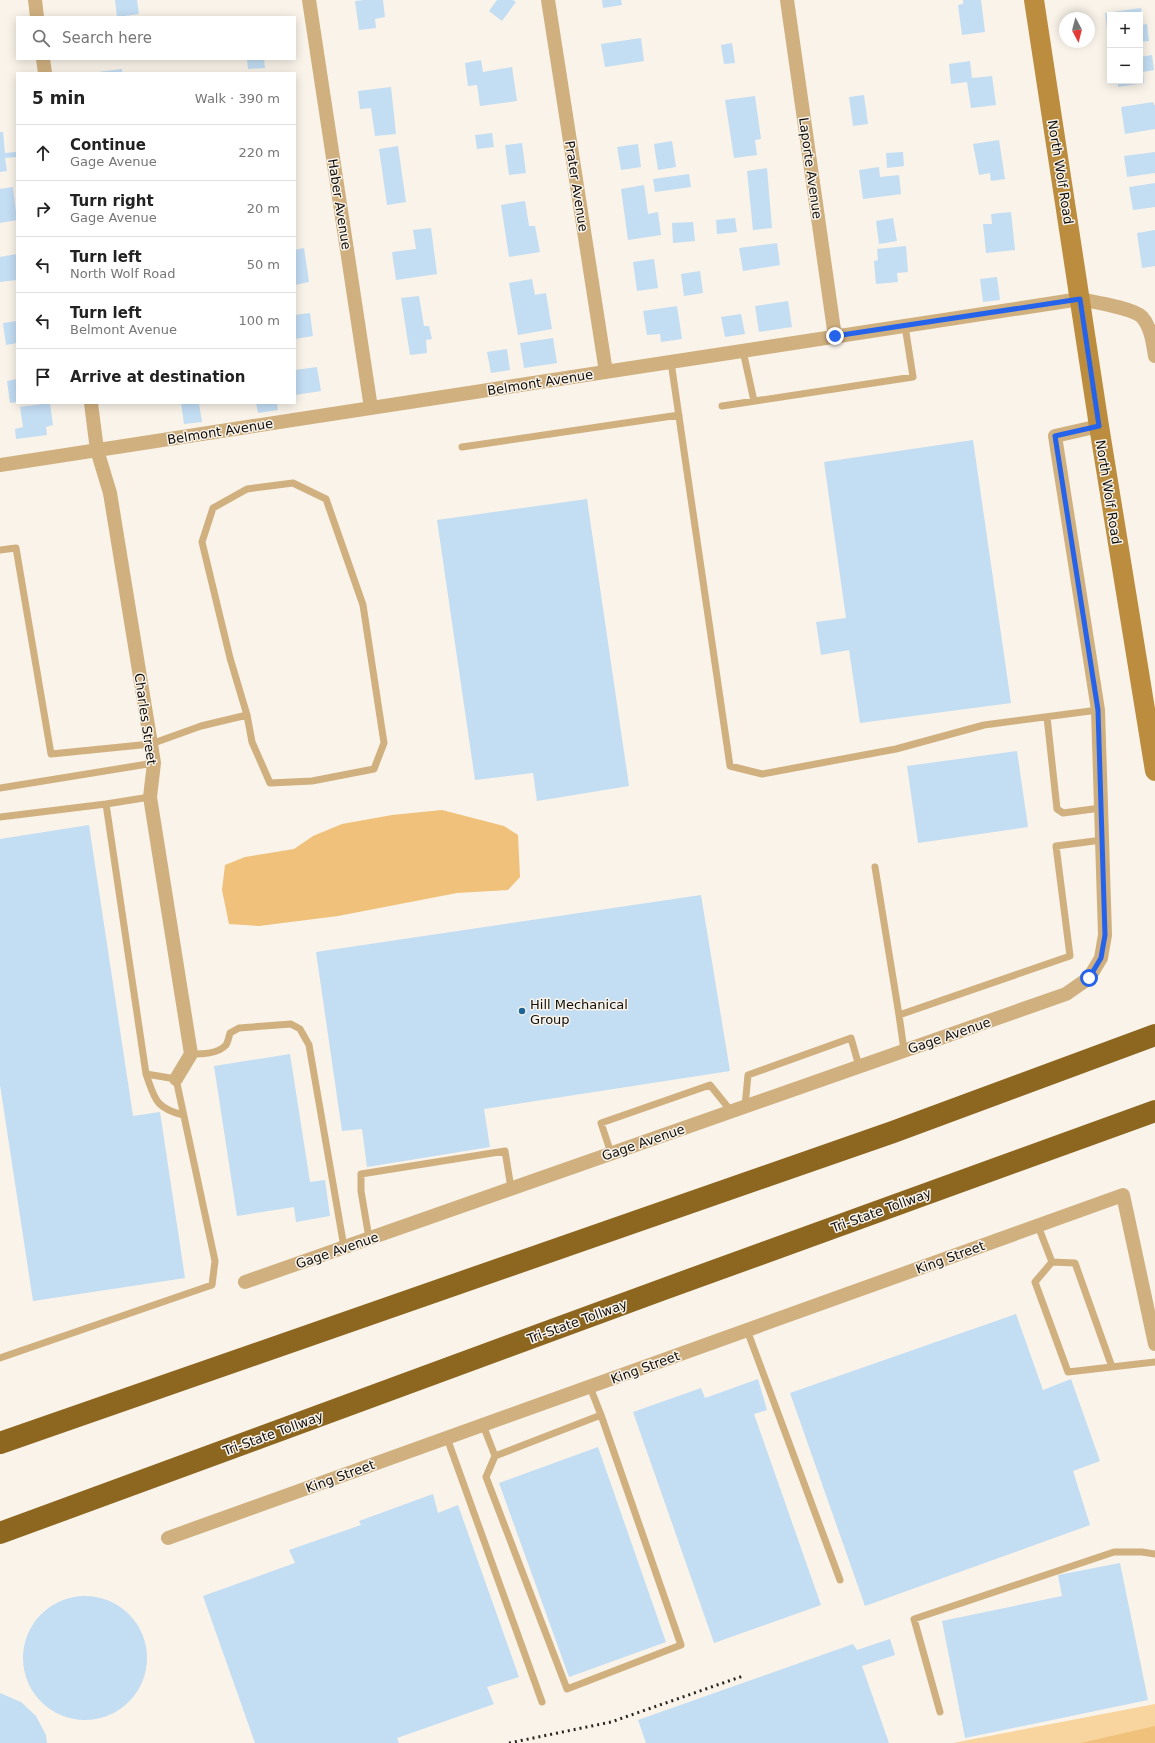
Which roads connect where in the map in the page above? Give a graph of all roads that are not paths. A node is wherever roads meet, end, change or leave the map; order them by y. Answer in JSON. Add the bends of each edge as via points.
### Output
{"nodes":[{"id":1,"x":35,"y":0,"type":"edge"},
{"id":2,"x":309,"y":0,"type":"edge"},
{"id":3,"x":548,"y":0,"type":"edge"},
{"id":4,"x":787,"y":0,"type":"edge"},
{"id":5,"x":1034,"y":0,"type":"edge"},
{"id":6,"x":37,"y":16,"type":"edge"},
{"id":7,"x":43,"y":60,"type":"edge"},
{"id":8,"x":45,"y":72,"type":"edge"},
{"id":9,"x":1080,"y":299,"type":"junction"},
{"id":10,"x":1149,"y":318,"type":"edge"},
{"id":11,"x":905,"y":326,"type":"junction"},
{"id":12,"x":835,"y":336,"type":"junction"},
{"id":13,"x":743,"y":351,"type":"junction"},
{"id":14,"x":1155,"y":356,"type":"edge"},
{"id":15,"x":671,"y":362,"type":"junction"},
{"id":16,"x":606,"y":372,"type":"junction"},
{"id":17,"x":754,"y":401,"type":"junction"},
{"id":18,"x":91,"y":404,"type":"edge"},
{"id":19,"x":722,"y":406,"type":"dead end"},
{"id":20,"x":371,"y":408,"type":"junction"},
{"id":21,"x":679,"y":415,"type":"junction"},
{"id":22,"x":1099,"y":426,"type":"junction"},
{"id":23,"x":462,"y":447,"type":"dead end"},
{"id":24,"x":97,"y":450,"type":"junction"},
{"id":25,"x":0,"y":465,"type":"edge"},
{"id":26,"x":0,"y":550,"type":"edge"},
{"id":27,"x":1098,"y":710,"type":"junction"},
{"id":28,"x":247,"y":715,"type":"junction"},
{"id":29,"x":1047,"y":717,"type":"junction"},
{"id":30,"x":151,"y":744,"type":"junction"},
{"id":31,"x":154,"y":764,"type":"junction"},
{"id":32,"x":1155,"y":771,"type":"edge"},
{"id":33,"x":0,"y":788,"type":"edge"},
{"id":34,"x":150,"y":797,"type":"junction"},
{"id":35,"x":106,"y":804,"type":"junction"},
{"id":36,"x":1101,"y":808,"type":"junction"},
{"id":37,"x":0,"y":817,"type":"edge"},
{"id":38,"x":1102,"y":840,"type":"junction"},
{"id":39,"x":875,"y":866,"type":"dead end"},
{"id":40,"x":899,"y":1015,"type":"junction"},
{"id":41,"x":1155,"y":1035,"type":"edge"},
{"id":42,"x":904,"y":1050,"type":"junction"},
{"id":43,"x":191,"y":1054,"type":"junction"},
{"id":44,"x":858,"y":1066,"type":"junction"},
{"id":45,"x":146,"y":1074,"type":"junction"},
{"id":46,"x":176,"y":1079,"type":"junction"},
{"id":47,"x":745,"y":1106,"type":"junction"},
{"id":48,"x":1155,"y":1110,"type":"edge"},
{"id":49,"x":731,"y":1111,"type":"junction"},
{"id":50,"x":183,"y":1115,"type":"junction"},
{"id":51,"x":611,"y":1152,"type":"junction"},
{"id":52,"x":511,"y":1188,"type":"junction"},
{"id":53,"x":1038,"y":1226,"type":"junction"},
{"id":54,"x":369,"y":1238,"type":"junction"},
{"id":55,"x":344,"y":1247,"type":"junction"},
{"id":56,"x":1052,"y":1262,"type":"junction"},
{"id":57,"x":245,"y":1282,"type":"dead end"},
{"id":58,"x":747,"y":1330,"type":"junction"},
{"id":59,"x":1155,"y":1344,"type":"edge"},
{"id":60,"x":0,"y":1358,"type":"edge"},
{"id":61,"x":1155,"y":1362,"type":"edge"},
{"id":62,"x":1112,"y":1367,"type":"junction"},
{"id":63,"x":590,"y":1386,"type":"junction"},
{"id":64,"x":601,"y":1414,"type":"junction"},
{"id":65,"x":483,"y":1425,"type":"junction"},
{"id":66,"x":447,"y":1438,"type":"junction"},
{"id":67,"x":0,"y":1443,"type":"edge"},
{"id":68,"x":495,"y":1456,"type":"junction"},
{"id":69,"x":0,"y":1533,"type":"edge"},
{"id":70,"x":168,"y":1538,"type":"dead end"},
{"id":71,"x":1155,"y":1554,"type":"edge"},
{"id":72,"x":840,"y":1580,"type":"dead end"},
{"id":73,"x":542,"y":1702,"type":"dead end"},
{"id":74,"x":940,"y":1712,"type":"dead end"}],
"edges":[{"from":1,"to":6,"type":"street"},
{"from":2,"to":20,"type":"street","name":"Haber Avenue"},
{"from":3,"to":16,"type":"street","name":"Prater Avenue"},
{"from":4,"to":12,"type":"street","name":"Laporte Avenue"},
{"from":5,"to":9,"type":"main road","name":"North Wolf Road"},
{"from":7,"to":8,"type":"street"},
{"from":9,"to":10,"type":"street","via":[[1132,311]]},
{"from":9,"to":11,"type":"street","name":"Belmont Avenue"},
{"from":9,"to":22,"type":"main road","name":"North Wolf Road"},
{"from":10,"to":14,"type":"street","via":[[1148,328]]},
{"from":11,"to":12,"type":"street","name":"Belmont Avenue"},
{"from":11,"to":17,"type":"lane","via":[[913,378]]},
{"from":12,"to":13,"type":"street","name":"Belmont Avenue"},
{"from":13,"to":15,"type":"street","name":"Belmont Avenue"},
{"from":13,"to":17,"type":"lane"},
{"from":15,"to":16,"type":"street","name":"Belmont Avenue"},
{"from":15,"to":21,"type":"lane"},
{"from":16,"to":20,"type":"street","name":"Belmont Avenue"},
{"from":17,"to":19,"type":"lane"},
{"from":18,"to":24,"type":"street","name":"Charles Street"},
{"from":20,"to":24,"type":"street","name":"Belmont Avenue"},
{"from":21,"to":23,"type":"lane"},
{"from":21,"to":29,"type":"lane","via":[[730,766],[762,774],[896,749],[984,725]]},
{"from":22,"to":27,"type":"street","name":"Gage Avenue","via":[[1055,436]]},
{"from":22,"to":32,"type":"main road","name":"North Wolf Road"},
{"from":24,"to":25,"type":"street","name":"Belmont Avenue"},
{"from":24,"to":30,"type":"street","name":"Charles Street","via":[[110,492]]},
{"from":26,"to":30,"type":"lane","via":[[16,548],[51,754]]},
{"from":27,"to":29,"type":"lane"},
{"from":27,"to":36,"type":"street","name":"Gage Avenue"},
{"from":28,"to":28,"type":"lane","via":[[230,658],[202,542],[213,508],[247,489],[293,484],[326,499],[363,605],[384,744],[374,769],[312,781],[270,783],[252,742]]},
{"from":28,"to":30,"type":"lane","via":[[201,726]]},
{"from":29,"to":36,"type":"lane","via":[[1057,809],[1064,813]]},
{"from":30,"to":31,"type":"street","name":"Charles Street"},
{"from":31,"to":33,"type":"lane"},
{"from":31,"to":34,"type":"street","name":"Charles Street"},
{"from":34,"to":35,"type":"lane"},
{"from":34,"to":43,"type":"street","name":"Charles Street"},
{"from":35,"to":37,"type":"lane"},
{"from":35,"to":45,"type":"lane"},
{"from":36,"to":38,"type":"street","name":"Gage Avenue"},
{"from":38,"to":40,"type":"lane","via":[[1056,846],[1070,956]]},
{"from":38,"to":42,"type":"street","name":"Gage Avenue","via":[[1105,935],[1101,958],[1089,978],[1066,994]]},
{"from":39,"to":40,"type":"lane"},
{"from":40,"to":42,"type":"lane"},
{"from":41,"to":67,"type":"highway","via":[[893,1132]]},
{"from":42,"to":44,"type":"street","name":"Gage Avenue"},
{"from":43,"to":46,"type":"street"},
{"from":43,"to":55,"type":"lane","via":[[206,1054],[219,1049],[226,1045],[230,1033],[239,1028],[291,1024],[300,1029],[308,1045]]},
{"from":44,"to":47,"type":"street","name":"Gage Avenue"},
{"from":44,"to":47,"type":"lane","via":[[851,1038],[748,1075]]},
{"from":45,"to":46,"type":"lane"},
{"from":45,"to":50,"type":"lane","via":[[161,1107]]},
{"from":46,"to":50,"type":"lane"},
{"from":47,"to":49,"type":"street","name":"Gage Avenue"},
{"from":48,"to":69,"type":"highway","name":"Tri-State Tollway"},
{"from":49,"to":51,"type":"street","name":"Gage Avenue"},
{"from":49,"to":51,"type":"lane","via":[[710,1085],[601,1123]]},
{"from":50,"to":60,"type":"lane","via":[[215,1261],[212,1285]]},
{"from":51,"to":52,"type":"street","name":"Gage Avenue"},
{"from":52,"to":54,"type":"street","name":"Gage Avenue"},
{"from":52,"to":54,"type":"lane","via":[[505,1151],[361,1174],[361,1191]]},
{"from":53,"to":56,"type":"lane"},
{"from":53,"to":58,"type":"street","name":"King Street"},
{"from":53,"to":59,"type":"street","name":"King Street","via":[[1123,1195]]},
{"from":54,"to":55,"type":"street","name":"Gage Avenue"},
{"from":55,"to":57,"type":"street","name":"Gage Avenue"},
{"from":56,"to":62,"type":"lane","via":[[1075,1263]]},
{"from":56,"to":62,"type":"lane","via":[[1035,1282],[1068,1372]]},
{"from":58,"to":63,"type":"street","name":"King Street"},
{"from":58,"to":72,"type":"lane"},
{"from":61,"to":62,"type":"lane"},
{"from":63,"to":64,"type":"lane"},
{"from":63,"to":65,"type":"street","name":"King Street"},
{"from":64,"to":68,"type":"lane"},
{"from":64,"to":68,"type":"lane","via":[[681,1644],[567,1689],[486,1477]]},
{"from":65,"to":66,"type":"street","name":"King Street"},
{"from":65,"to":68,"type":"lane"},
{"from":66,"to":70,"type":"street","name":"King Street"},
{"from":66,"to":73,"type":"lane"},
{"from":71,"to":74,"type":"lane","via":[[1114,1552],[914,1620]]}]}
